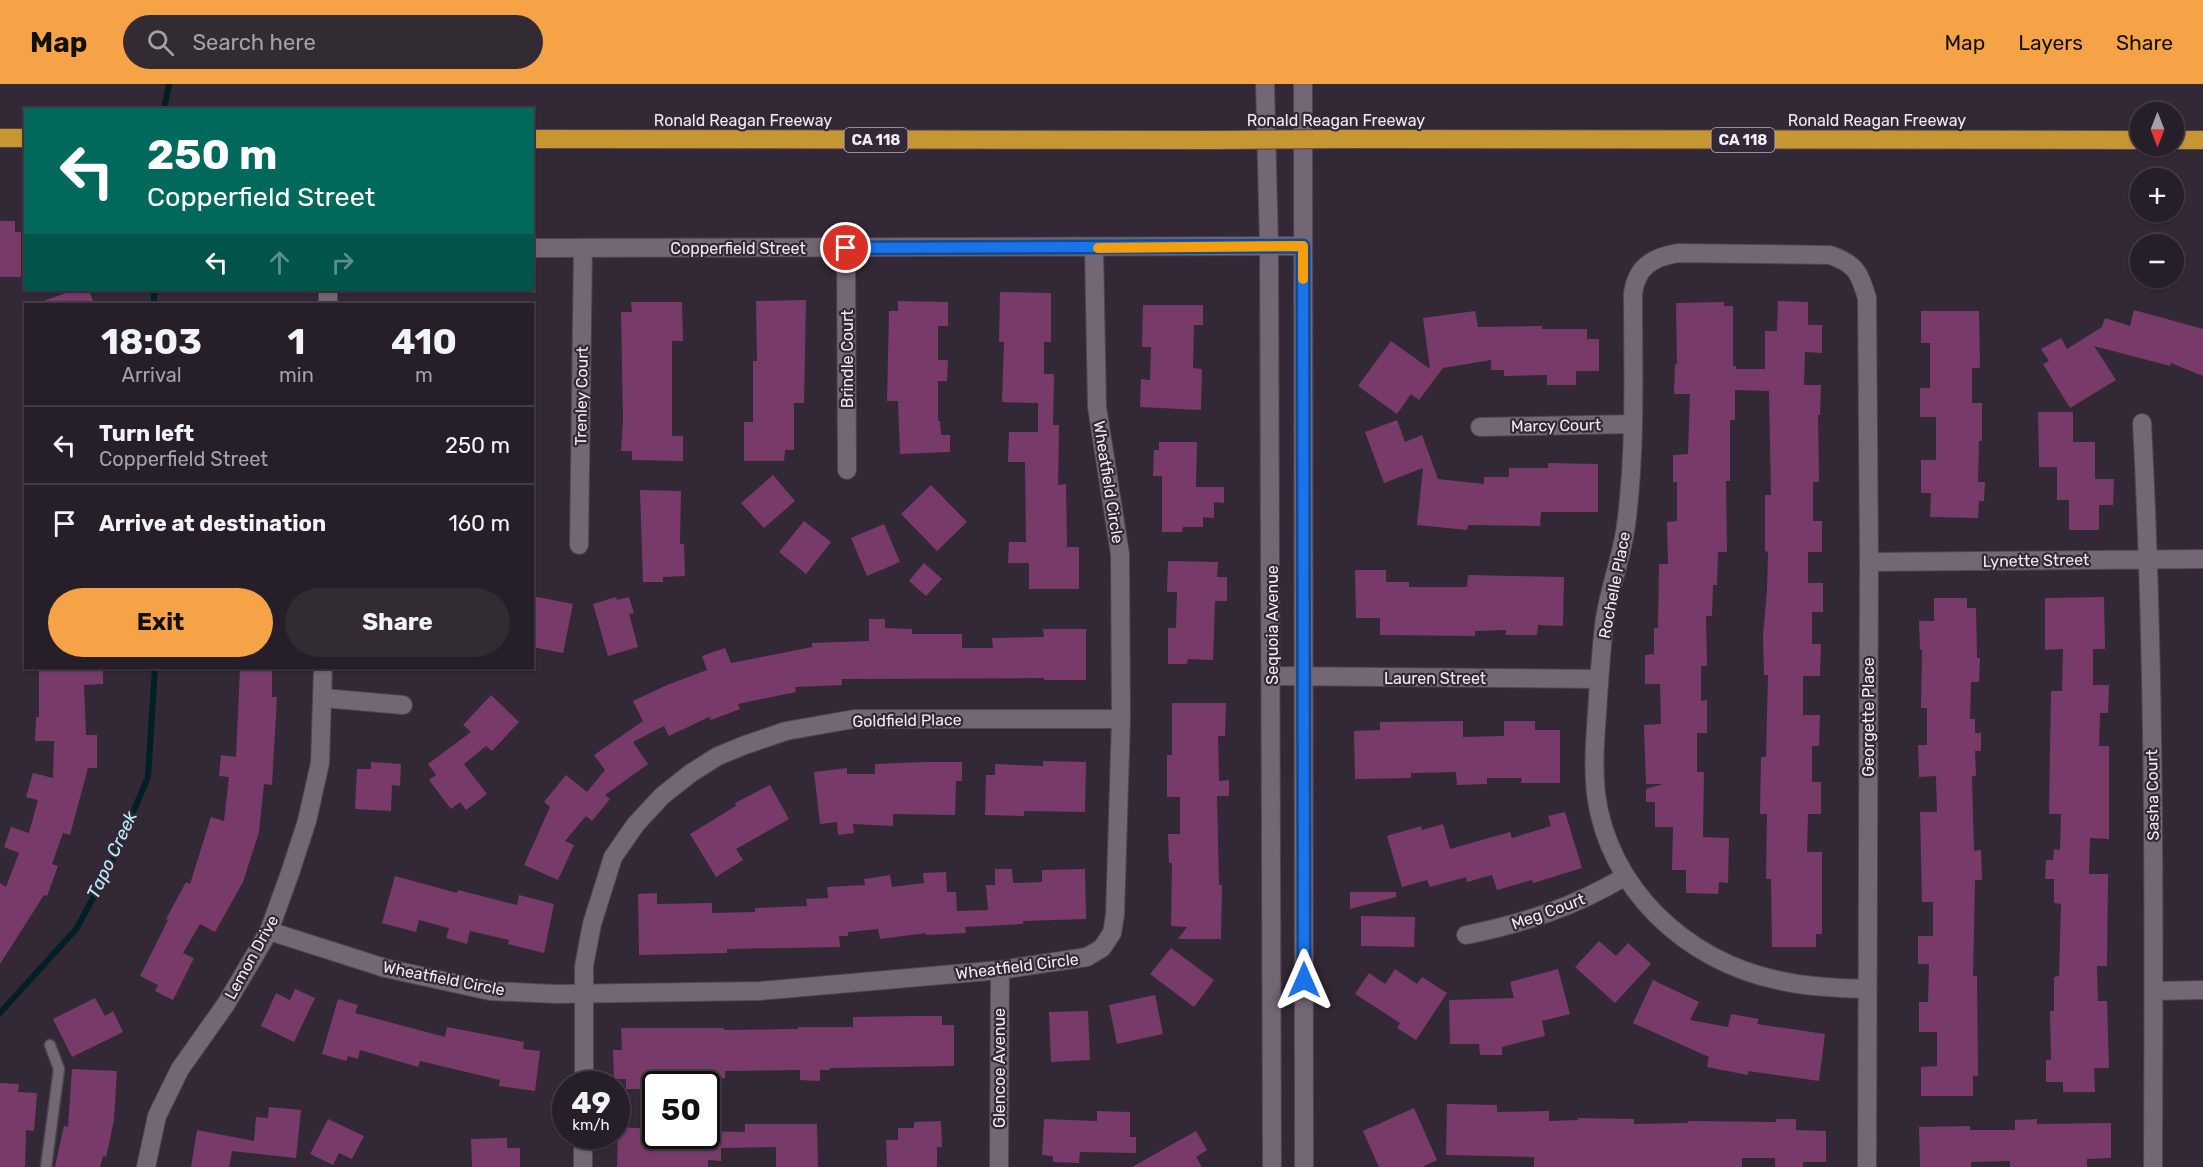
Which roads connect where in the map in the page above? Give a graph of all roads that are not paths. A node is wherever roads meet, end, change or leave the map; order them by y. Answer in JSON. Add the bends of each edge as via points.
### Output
{"nodes":[{"id":1,"x":1265,"y":84,"type":"edge"},
{"id":2,"x":1303,"y":84,"type":"edge"},
{"id":3,"x":0,"y":138,"type":"edge"},
{"id":4,"x":24,"y":138,"type":"edge"},
{"id":5,"x":534,"y":139,"type":"edge"},
{"id":6,"x":2130,"y":140,"type":"edge"},
{"id":7,"x":2184,"y":140,"type":"edge"},
{"id":8,"x":2203,"y":140,"type":"edge"},
{"id":9,"x":1269,"y":246,"type":"junction"},
{"id":10,"x":1303,"y":246,"type":"junction"},
{"id":11,"x":534,"y":248,"type":"edge"},
{"id":12,"x":583,"y":248,"type":"junction"},
{"id":13,"x":846,"y":248,"type":"junction"},
{"id":14,"x":1094,"y":248,"type":"junction"},
{"id":15,"x":1856,"y":270,"type":"joint"},
{"id":16,"x":2142,"y":423,"type":"dead end"},
{"id":17,"x":1633,"y":424,"type":"junction"},
{"id":18,"x":1480,"y":426,"type":"dead end"},
{"id":19,"x":847,"y":470,"type":"dead end"},
{"id":20,"x":579,"y":545,"type":"dead end"},
{"id":21,"x":2149,"y":559,"type":"junction"},
{"id":22,"x":2203,"y":559,"type":"edge"},
{"id":23,"x":1869,"y":562,"type":"junction"},
{"id":24,"x":324,"y":669,"type":"edge"},
{"id":25,"x":1272,"y":676,"type":"junction"},
{"id":26,"x":1303,"y":677,"type":"junction"},
{"id":27,"x":1599,"y":679,"type":"junction"},
{"id":28,"x":323,"y":698,"type":"junction"},
{"id":29,"x":403,"y":705,"type":"dead end"},
{"id":30,"x":1121,"y":719,"type":"junction"},
{"id":31,"x":1626,"y":876,"type":"junction"},
{"id":32,"x":269,"y":931,"type":"junction"},
{"id":33,"x":1466,"y":935,"type":"dead end"},
{"id":34,"x":1000,"y":970,"type":"junction"},
{"id":35,"x":1867,"y":989,"type":"junction"},
{"id":36,"x":2203,"y":990,"type":"edge"},
{"id":37,"x":2154,"y":991,"type":"junction"},
{"id":38,"x":584,"y":993,"type":"junction"},
{"id":39,"x":50,"y":1045,"type":"dead end"},
{"id":40,"x":584,"y":1071,"type":"edge"},
{"id":41,"x":583,"y":1149,"type":"edge"},
{"id":42,"x":46,"y":1167,"type":"edge"},
{"id":43,"x":146,"y":1167,"type":"edge"},
{"id":44,"x":583,"y":1167,"type":"edge"},
{"id":45,"x":999,"y":1167,"type":"edge"},
{"id":46,"x":1272,"y":1167,"type":"edge"},
{"id":47,"x":1304,"y":1167,"type":"edge"},
{"id":48,"x":1867,"y":1167,"type":"edge"},
{"id":49,"x":2153,"y":1167,"type":"edge"}],
"edges":[{"from":1,"to":9,"type":"street","name":"Sequoia Avenue"},
{"from":2,"to":10,"type":"street","name":"Sequoia Avenue"},
{"from":3,"to":4,"type":"highway"},
{"from":5,"to":6,"type":"highway","name":"Ronald Reagan Freeway","number":"CA 118","bridge":true},
{"from":7,"to":8,"type":"highway"},
{"from":9,"to":10,"type":"street","name":"Copperfield Street"},
{"from":9,"to":14,"type":"street","name":"Copperfield Street"},
{"from":9,"to":25,"type":"street","name":"Sequoia Avenue"},
{"from":10,"to":26,"type":"street","name":"Sequoia Avenue"},
{"from":11,"to":12,"type":"street","name":"Copperfield Street"},
{"from":12,"to":13,"type":"street","name":"Copperfield Street"},
{"from":12,"to":20,"type":"street","name":"Trenley Court"},
{"from":13,"to":14,"type":"street","name":"Copperfield Street"},
{"from":13,"to":19,"type":"street","name":"Brindle Court"},
{"from":14,"to":30,"type":"street","name":"Wheatfield Circle","via":[[1096,407],[1120,554]]},
{"from":15,"to":17,"type":"street","name":"Rochelle Place","via":[[1847,261],[1830,255],[1678,253],[1648,263],[1640,271],[1633,294]]},
{"from":15,"to":23,"type":"street","name":"Georgette Place","via":[[1867,298]]},
{"from":16,"to":21,"type":"street","name":"Sasha Court"},
{"from":17,"to":18,"type":"street","name":"Marcy Court"},
{"from":17,"to":27,"type":"street","name":"Rochelle Place","via":[[1626,526],[1605,617]]},
{"from":21,"to":22,"type":"street","name":"Lynette Street"},
{"from":21,"to":23,"type":"street","name":"Lynette Street"},
{"from":21,"to":37,"type":"street","name":"Sasha Court"},
{"from":23,"to":35,"type":"street","name":"Georgette Place"},
{"from":24,"to":28,"type":"street","name":"Lemon Drive"},
{"from":25,"to":26,"type":"street","name":"Lauren Street"},
{"from":25,"to":46,"type":"street","name":"Sequoia Avenue"},
{"from":26,"to":27,"type":"street","name":"Lauren Street"},
{"from":26,"to":47,"type":"street","name":"Sequoia Avenue"},
{"from":27,"to":31,"type":"street","name":"Rochelle Place","via":[[1593,767],[1596,797],[1606,835]]},
{"from":28,"to":29,"type":"street"},
{"from":28,"to":32,"type":"street","name":"Lemon Drive","via":[[320,763],[307,821]]},
{"from":30,"to":34,"type":"street","name":"Wheatfield Circle","via":[[1112,933],[1102,948],[1087,957]]},
{"from":30,"to":38,"type":"street","name":"Goldfield Place","via":[[854,719],[786,731],[718,756],[662,796],[613,857],[592,924]]},
{"from":31,"to":33,"type":"street","name":"Meg Court","via":[[1556,911],[1513,926]]},
{"from":31,"to":35,"type":"street","name":"Rochelle Place","via":[[1668,927],[1726,964],[1775,980]]},
{"from":32,"to":38,"type":"street","name":"Wheatfield Circle","via":[[386,968],[490,991]]},
{"from":32,"to":43,"type":"street","name":"Lemon Drive","via":[[226,1004],[180,1069],[157,1116]]},
{"from":34,"to":38,"type":"street","name":"Wheatfield Circle","via":[[760,991]]},
{"from":34,"to":45,"type":"street","name":"Glencoe Avenue"},
{"from":35,"to":48,"type":"street","name":"Georgette Place"},
{"from":36,"to":37,"type":"street"},
{"from":37,"to":49,"type":"street","name":"Sasha Court"},
{"from":38,"to":40,"type":"street","name":"Goldfield Place"},
{"from":39,"to":42,"type":"lane","via":[[59,1069]]},
{"from":41,"to":44,"type":"street"}]}
